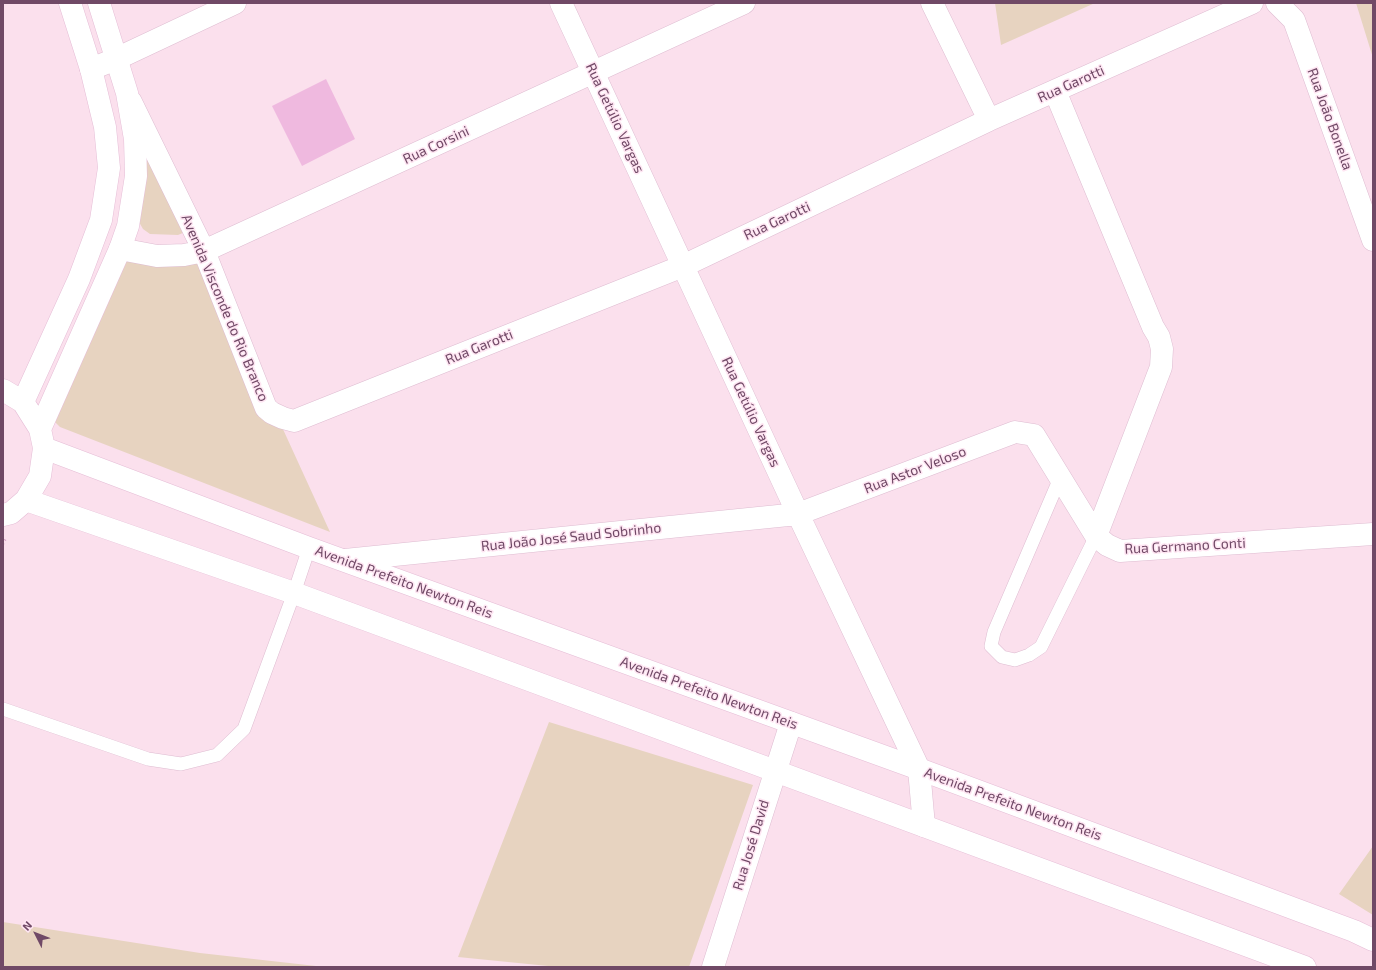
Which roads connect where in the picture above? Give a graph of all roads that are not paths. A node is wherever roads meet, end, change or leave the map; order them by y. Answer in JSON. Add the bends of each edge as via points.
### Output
{"nodes":[{"id":1,"x":70,"y":3,"type":"edge"},
{"id":2,"x":99,"y":3,"type":"edge"},
{"id":3,"x":235,"y":3,"type":"edge"},
{"id":4,"x":561,"y":3,"type":"edge"},
{"id":5,"x":744,"y":3,"type":"edge"},
{"id":6,"x":932,"y":3,"type":"edge"},
{"id":7,"x":1252,"y":3,"type":"edge"},
{"id":8,"x":1277,"y":3,"type":"edge"},
{"id":9,"x":116,"y":59,"type":"junction"},
{"id":10,"x":91,"y":69,"type":"junction"},
{"id":11,"x":594,"y":73,"type":"junction"},
{"id":12,"x":1055,"y":91,"type":"junction"},
{"id":13,"x":127,"y":94,"type":"junction"},
{"id":14,"x":989,"y":120,"type":"junction"},
{"id":15,"x":102,"y":220,"type":"junction"},
{"id":16,"x":128,"y":226,"type":"junction"},
{"id":17,"x":1373,"y":240,"type":"edge"},
{"id":18,"x":120,"y":249,"type":"junction"},
{"id":19,"x":204,"y":251,"type":"junction"},
{"id":20,"x":683,"y":266,"type":"junction"},
{"id":21,"x":3,"y":390,"type":"edge"},
{"id":22,"x":23,"y":402,"type":"junction"},
{"id":23,"x":294,"y":421,"type":"joint"},
{"id":24,"x":1034,"y":435,"type":"joint"},
{"id":25,"x":42,"y":438,"type":"junction"},
{"id":26,"x":1060,"y":478,"type":"junction"},
{"id":27,"x":11,"y":514,"type":"edge"},
{"id":28,"x":798,"y":514,"type":"junction"},
{"id":29,"x":1373,"y":534,"type":"edge"},
{"id":30,"x":1096,"y":536,"type":"junction"},
{"id":31,"x":309,"y":548,"type":"junction"},
{"id":32,"x":345,"y":560,"type":"junction"},
{"id":33,"x":294,"y":593,"type":"junction"},
{"id":34,"x":3,"y":709,"type":"edge"},
{"id":35,"x":791,"y":723,"type":"junction"},
{"id":36,"x":919,"y":769,"type":"junction"},
{"id":37,"x":775,"y":770,"type":"junction"},
{"id":38,"x":924,"y":826,"type":"junction"},
{"id":39,"x":1373,"y":940,"type":"edge"},
{"id":40,"x":713,"y":967,"type":"edge"},
{"id":41,"x":1305,"y":967,"type":"edge"}],
"edges":[{"from":1,"to":10,"type":"street"},
{"from":2,"to":9,"type":"street","name":"Avenida Visconde do Rio Branco"},
{"from":3,"to":9,"type":"street"},
{"from":4,"to":11,"type":"street","name":"Rua Getúlio Vargas"},
{"from":5,"to":11,"type":"street","name":"Rua Corsini"},
{"from":6,"to":14,"type":"street"},
{"from":7,"to":12,"type":"street","name":"Rua Garotti"},
{"from":8,"to":17,"type":"street","name":"Rua João Bonella","via":[[1294,20]]},
{"from":9,"to":10,"type":"street"},
{"from":9,"to":13,"type":"street","name":"Avenida Visconde do Rio Branco"},
{"from":10,"to":15,"type":"street","via":[[105,127],[109,168]]},
{"from":11,"to":19,"type":"street","name":"Rua Corsini"},
{"from":11,"to":20,"type":"street","name":"Rua Getúlio Vargas"},
{"from":12,"to":14,"type":"street","name":"Rua Garotti"},
{"from":12,"to":30,"type":"street","via":[[1162,349],[1161,368]]},
{"from":13,"to":16,"type":"street","name":"Avenida Visconde do Rio Branco","via":[[135,139],[136,176]]},
{"from":13,"to":19,"type":"street","name":"Avenida Visconde do Rio Branco"},
{"from":14,"to":20,"type":"street","name":"Rua Garotti"},
{"from":15,"to":16,"type":"street"},
{"from":15,"to":22,"type":"street","via":[[79,279]]},
{"from":16,"to":18,"type":"street","name":"Avenida Visconde do Rio Branco"},
{"from":18,"to":19,"type":"street","name":"Rua Corsini","via":[[156,256]]},
{"from":18,"to":25,"type":"street","name":"Avenida Visconde do Rio Branco"},
{"from":19,"to":23,"type":"street","name":"Avenida Visconde do Rio Branco","via":[[266,408],[272,413]]},
{"from":20,"to":23,"type":"street","name":"Rua Garotti"},
{"from":20,"to":28,"type":"street","name":"Rua Getúlio Vargas"},
{"from":21,"to":22,"type":"street"},
{"from":22,"to":25,"type":"street"},
{"from":24,"to":26,"type":"street","name":"Rua Germano Conti"},
{"from":24,"to":28,"type":"street","name":"Rua Astor Veloso","via":[[1014,432]]},
{"from":25,"to":27,"type":"street","name":"Avenida Visconde do Rio Branco","via":[[40,476]]},
{"from":25,"to":31,"type":"street","name":"Avenida Prefeito Newton Reis"},
{"from":26,"to":30,"type":"street","name":"Rua Germano Conti"},
{"from":26,"to":30,"type":"lane","via":[[994,632],[991,646],[1002,657],[1015,660],[1042,647]]},
{"from":27,"to":33,"type":"street"},
{"from":28,"to":32,"type":"street","name":"Rua João José Saud Sobrinho"},
{"from":28,"to":36,"type":"street","name":"Rua Getúlio Vargas"},
{"from":29,"to":30,"type":"street","name":"Rua Germano Conti","via":[[1120,551]]},
{"from":31,"to":32,"type":"street","name":"Avenida Prefeito Newton Reis"},
{"from":31,"to":33,"type":"lane"},
{"from":32,"to":35,"type":"street","name":"Avenida Prefeito Newton Reis"},
{"from":33,"to":34,"type":"lane","via":[[244,729],[217,755],[181,764],[148,760]]},
{"from":33,"to":37,"type":"street"},
{"from":35,"to":36,"type":"street","name":"Avenida Prefeito Newton Reis"},
{"from":35,"to":37,"type":"street","name":"Rua José David"},
{"from":36,"to":38,"type":"street","name":"Rua Getúlio Vargas"},
{"from":36,"to":39,"type":"street","name":"Avenida Prefeito Newton Reis","via":[[1347,928]]},
{"from":37,"to":38,"type":"street"},
{"from":37,"to":40,"type":"street","name":"Rua José David"},
{"from":38,"to":41,"type":"street"}]}
